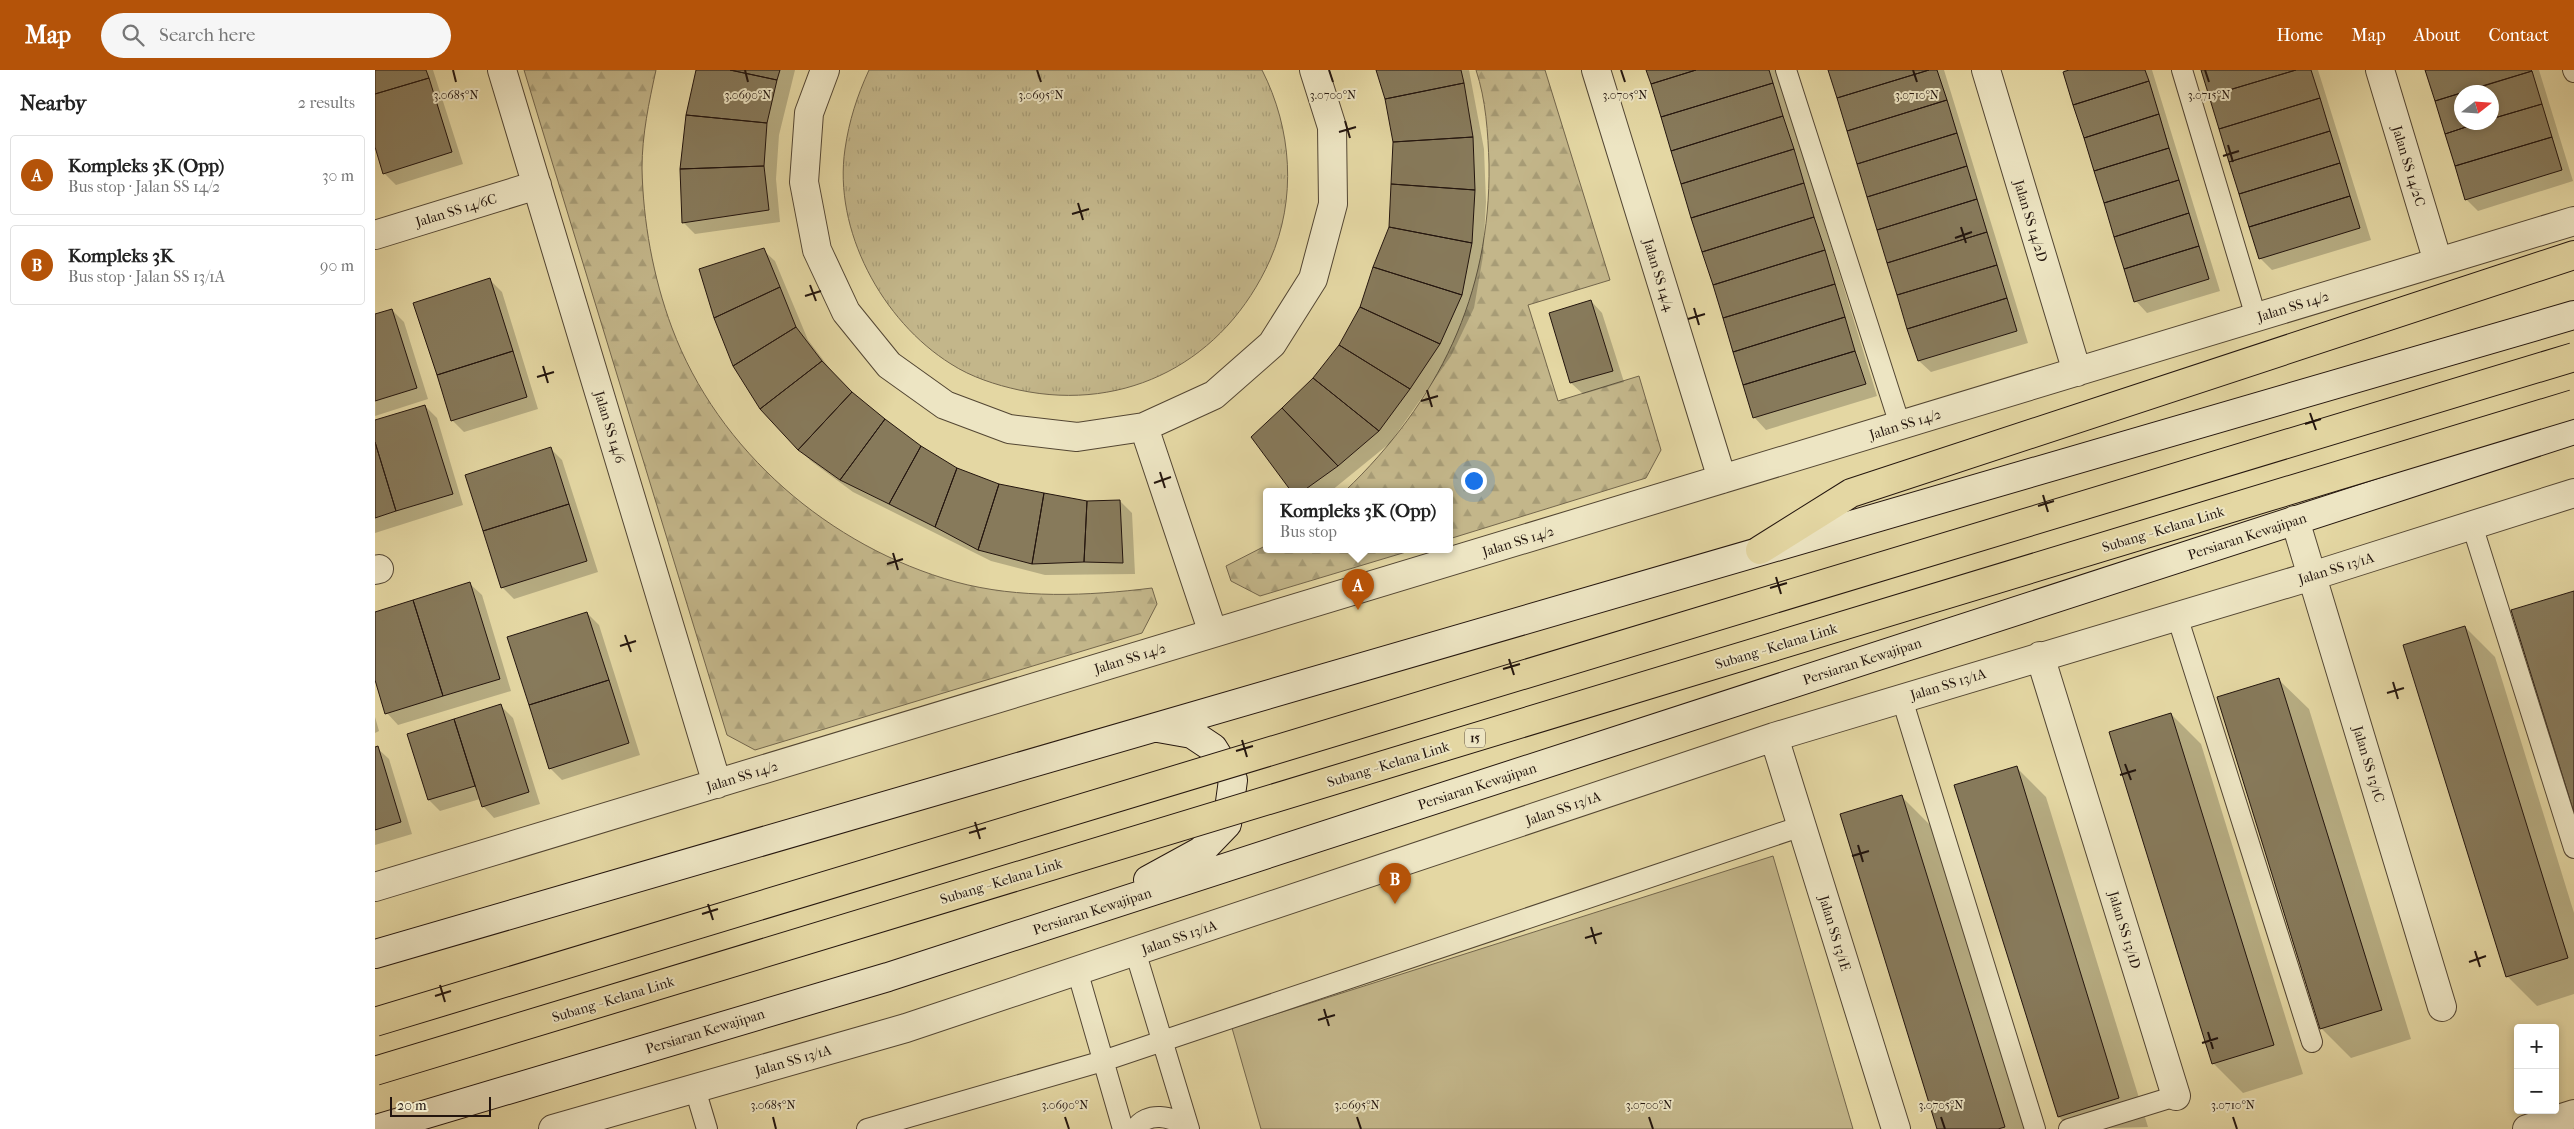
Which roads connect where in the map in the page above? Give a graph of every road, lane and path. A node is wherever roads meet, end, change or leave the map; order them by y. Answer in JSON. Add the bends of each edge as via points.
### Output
{"nodes":[{"id":1,"x":502,"y":70,"type":"edge"},
{"id":2,"x":825,"y":70,"type":"edge"},
{"id":3,"x":1314,"y":70,"type":"edge"},
{"id":4,"x":1596,"y":70,"type":"edge"},
{"id":5,"x":1786,"y":70,"type":"edge"},
{"id":6,"x":1985,"y":70,"type":"edge"},
{"id":7,"x":2182,"y":70,"type":"edge"},
{"id":8,"x":2380,"y":70,"type":"edge"},
{"id":9,"x":537,"y":185,"type":"junction"},
{"id":10,"x":2574,"y":221,"type":"edge"},
{"id":11,"x":375,"y":235,"type":"edge"},
{"id":12,"x":2574,"y":255,"type":"edge"},
{"id":13,"x":2438,"y":262,"type":"junction"},
{"id":14,"x":2574,"y":315,"type":"edge"},
{"id":15,"x":2257,"y":317,"type":"junction"},
{"id":16,"x":2574,"y":357,"type":"edge"},
{"id":17,"x":2077,"y":372,"type":"junction"},
{"id":18,"x":2574,"y":404,"type":"edge"},
{"id":19,"x":1900,"y":425,"type":"junction"},
{"id":20,"x":1144,"y":427,"type":"junction"},
{"id":21,"x":2574,"y":430,"type":"edge"},
{"id":22,"x":1722,"y":479,"type":"junction"},
{"id":23,"x":2574,"y":493,"type":"edge"},
{"id":24,"x":2295,"y":520,"type":"junction"},
{"id":25,"x":2472,"y":525,"type":"junction"},
{"id":26,"x":1760,"y":550,"type":"junction"},
{"id":27,"x":2311,"y":576,"type":"junction"},
{"id":28,"x":2177,"y":616,"type":"junction"},
{"id":29,"x":1213,"y":633,"type":"junction"},
{"id":30,"x":2040,"y":656,"type":"junction"},
{"id":31,"x":1902,"y":699,"type":"junction"},
{"id":32,"x":1156,"y":727,"type":"junction"},
{"id":33,"x":1774,"y":737,"type":"junction"},
{"id":34,"x":717,"y":784,"type":"junction"},
{"id":35,"x":1802,"y":826,"type":"junction"},
{"id":36,"x":2574,"y":848,"type":"edge"},
{"id":37,"x":375,"y":887,"type":"edge"},
{"id":38,"x":1061,"y":922,"type":"junction"},
{"id":39,"x":1135,"y":951,"type":"junction"},
{"id":40,"x":375,"y":954,"type":"edge"},
{"id":41,"x":1077,"y":970,"type":"junction"},
{"id":42,"x":2442,"y":1007,"type":"dead end"},
{"id":43,"x":375,"y":1022,"type":"edge"},
{"id":44,"x":1162,"y":1042,"type":"junction"},
{"id":45,"x":2312,"y":1042,"type":"dead end"},
{"id":46,"x":1103,"y":1061,"type":"junction"},
{"id":47,"x":375,"y":1071,"type":"edge"},
{"id":48,"x":695,"y":1089,"type":"junction"},
{"id":49,"x":2176,"y":1096,"type":"joint"},
{"id":50,"x":2574,"y":1114,"type":"edge"},
{"id":51,"x":376,"y":1129,"type":"edge"},
{"id":52,"x":553,"y":1129,"type":"edge"},
{"id":53,"x":707,"y":1129,"type":"edge"},
{"id":54,"x":867,"y":1129,"type":"edge"},
{"id":55,"x":1123,"y":1129,"type":"edge"},
{"id":56,"x":1135,"y":1129,"type":"edge"},
{"id":57,"x":1187,"y":1129,"type":"edge"},
{"id":58,"x":1896,"y":1129,"type":"edge"},
{"id":59,"x":2035,"y":1129,"type":"edge"},
{"id":60,"x":2069,"y":1129,"type":"edge"},
{"id":61,"x":2527,"y":1129,"type":"edge"}],
"edges":[{"from":1,"to":9,"type":"street","name":"Jalan SS 14/6"},
{"from":2,"to":20,"type":"street","via":[[809,113],[804,182],[817,250],[846,312],[889,365],[945,405],[1009,429],[1077,437]]},
{"from":3,"to":20,"type":"street","via":[[1332,127],[1333,204],[1313,279],[1271,344],[1236,376],[1214,395]]},
{"from":4,"to":22,"type":"street","name":"Jalan SS 14/4"},
{"from":5,"to":19,"type":"lane"},
{"from":6,"to":17,"type":"street","name":"Jalan SS 14/2D"},
{"from":7,"to":15,"type":"lane"},
{"from":8,"to":13,"type":"street","name":"Jalan SS 14/2C"},
{"from":9,"to":11,"type":"street","name":"Jalan SS 14/6C"},
{"from":9,"to":34,"type":"street","name":"Jalan SS 14/6"},
{"from":10,"to":13,"type":"street","name":"Jalan SS 14/2"},
{"from":12,"to":26,"type":"main road","via":[[1851,493]]},
{"from":13,"to":15,"type":"street","name":"Jalan SS 14/2"},
{"from":14,"to":26,"type":"street"},
{"from":15,"to":17,"type":"street","name":"Jalan SS 14/2"},
{"from":16,"to":43,"type":"main road","bridge":true},
{"from":17,"to":19,"type":"street","name":"Jalan SS 14/2"},
{"from":18,"to":47,"type":"main road","name":"Subang - Kelana Link","number":"15","bridge":true},
{"from":19,"to":22,"type":"street","name":"Jalan SS 14/2"},
{"from":20,"to":29,"type":"street"},
{"from":21,"to":24,"type":"street","name":"Persiaran Kewajipan"},
{"from":22,"to":29,"type":"street","name":"Jalan SS 14/2"},
{"from":23,"to":25,"type":"street","name":"Jalan SS 13/1A"},
{"from":24,"to":27,"type":"street","name":"Jalan SS 13/1C"},
{"from":24,"to":38,"type":"street","name":"Persiaran Kewajipan"},
{"from":25,"to":27,"type":"street","name":"Jalan SS 13/1A"},
{"from":25,"to":36,"type":"lane"},
{"from":26,"to":32,"type":"street"},
{"from":27,"to":28,"type":"street","name":"Jalan SS 13/1A"},
{"from":27,"to":42,"type":"street","name":"Jalan SS 13/1C"},
{"from":28,"to":30,"type":"street","name":"Jalan SS 13/1A"},
{"from":28,"to":45,"type":"lane"},
{"from":29,"to":34,"type":"street","name":"Jalan SS 14/2"},
{"from":30,"to":31,"type":"street","name":"Jalan SS 13/1A"},
{"from":30,"to":49,"type":"street","name":"Jalan SS 13/1D"},
{"from":31,"to":33,"type":"street","name":"Jalan SS 13/1A"},
{"from":31,"to":59,"type":"lane"},
{"from":32,"to":38,"type":"street","via":[[1191,734],[1213,748],[1233,780],[1227,824],[1201,851]]},
{"from":32,"to":40,"type":"street"},
{"from":33,"to":35,"type":"street","name":"Jalan SS 13/1E"},
{"from":33,"to":39,"type":"street","name":"Jalan SS 13/1A"},
{"from":34,"to":37,"type":"street","name":"Jalan SS 14/2"},
{"from":35,"to":44,"type":"lane"},
{"from":35,"to":58,"type":"street","name":"Jalan SS 13/1E"},
{"from":38,"to":51,"type":"street","name":"Persiaran Kewajipan","via":[[888,977]]},
{"from":39,"to":41,"type":"street","name":"Jalan SS 13/1A"},
{"from":39,"to":44,"type":"lane"},
{"from":41,"to":46,"type":"lane"},
{"from":41,"to":48,"type":"street","name":"Jalan SS 13/1A","via":[[906,1028]]},
{"from":44,"to":46,"type":"lane"},
{"from":44,"to":57,"type":"lane"},
{"from":46,"to":54,"type":"lane"},
{"from":46,"to":55,"type":"lane"},
{"from":48,"to":52,"type":"street","name":"Jalan SS 13/1A"},
{"from":48,"to":53,"type":"lane"},
{"from":49,"to":60,"type":"lane","name":"Jalan SS 13/1D"},
{"from":50,"to":61,"type":"street"},
{"from":56,"to":57,"type":"lane","via":[[1156,1117],[1176,1121]]}]}
